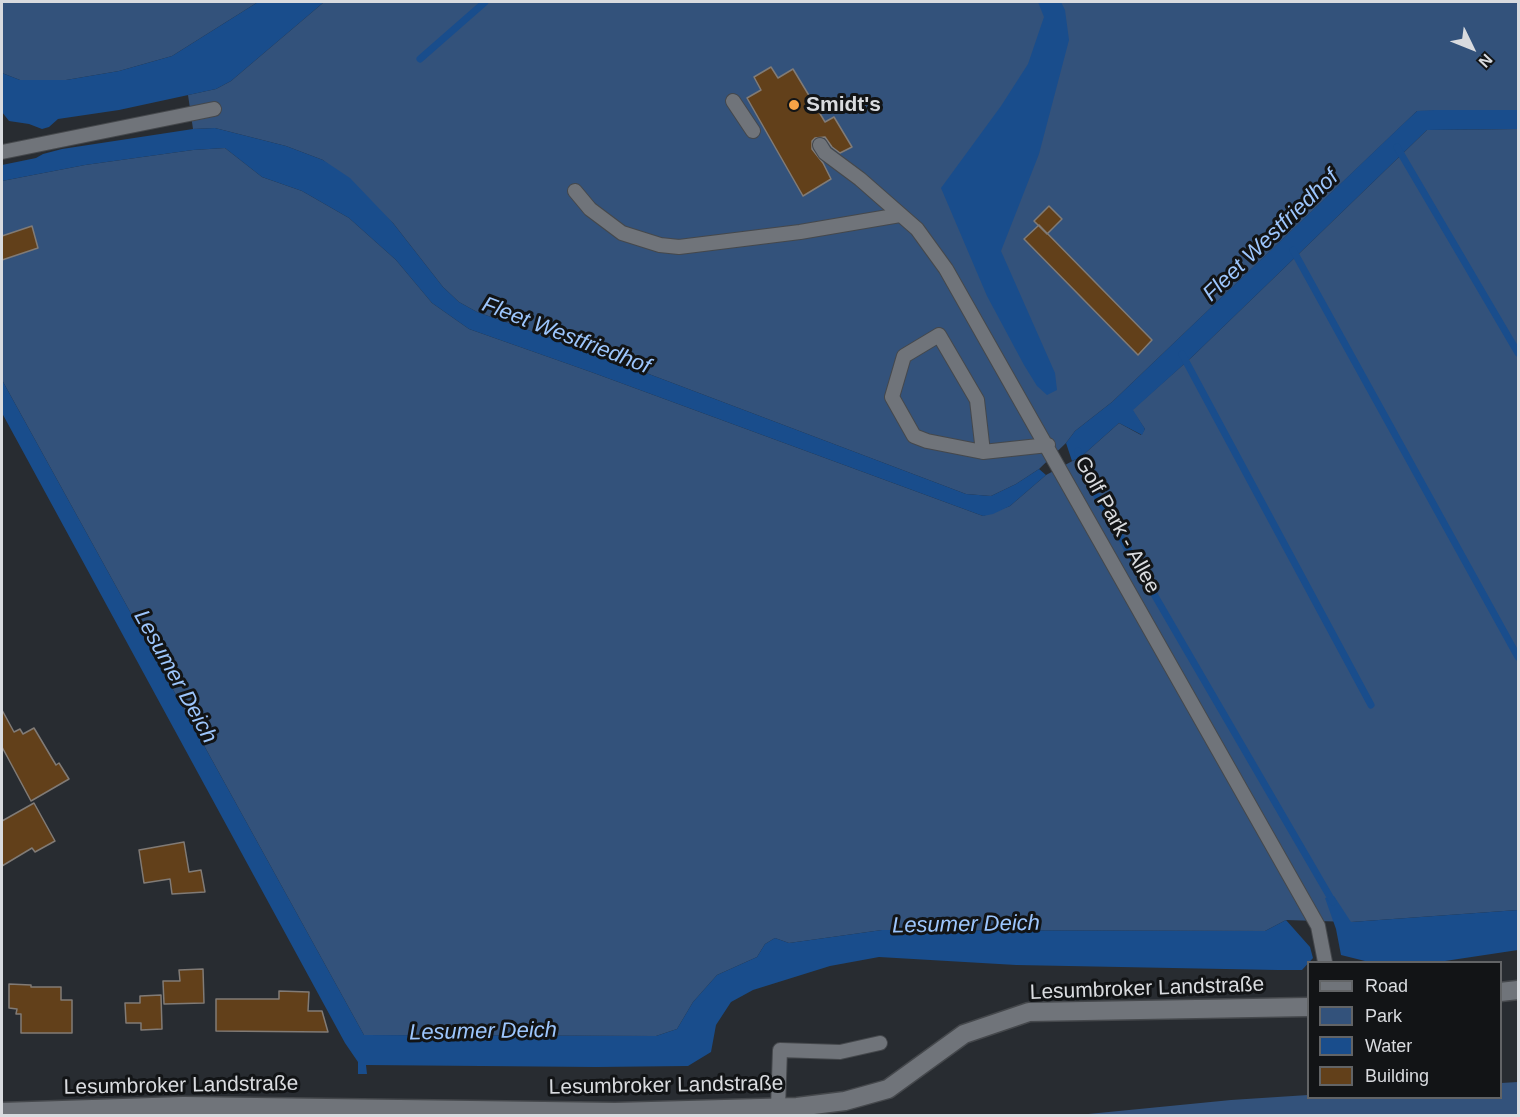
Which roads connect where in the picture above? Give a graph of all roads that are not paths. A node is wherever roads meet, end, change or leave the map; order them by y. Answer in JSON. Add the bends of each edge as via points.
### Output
{"nodes":[{"id":1,"x":733,"y":101,"type":"dead end"},
{"id":2,"x":214,"y":109,"type":"dead end"},
{"id":3,"x":753,"y":131,"type":"dead end"},
{"id":4,"x":820,"y":145,"type":"dead end"},
{"id":5,"x":2,"y":152,"type":"edge"},
{"id":6,"x":575,"y":191,"type":"dead end"},
{"id":7,"x":900,"y":215,"type":"junction"},
{"id":8,"x":1048,"y":445,"type":"junction"},
{"id":9,"x":983,"y":452,"type":"junction"},
{"id":10,"x":1325,"y":961,"type":"edge"},
{"id":11,"x":1518,"y":990,"type":"edge"},
{"id":12,"x":1502,"y":992,"type":"edge"},
{"id":13,"x":1307,"y":1007,"type":"edge"},
{"id":14,"x":880,"y":1043,"type":"dead end"},
{"id":15,"x":778,"y":1107,"type":"junction"},
{"id":16,"x":2,"y":1112,"type":"edge"}],
"edges":[{"from":1,"to":3,"type":"lane"},
{"from":2,"to":5,"type":"lane"},
{"from":4,"to":7,"type":"lane","name":"Golf Park - Allee"},
{"from":6,"to":7,"type":"lane","via":[[590,209],[622,233],[679,247]]},
{"from":7,"to":8,"type":"lane","name":"Golf Park - Allee","via":[[917,229],[946,269]]},
{"from":8,"to":9,"type":"lane"},
{"from":8,"to":10,"type":"lane","name":"Golf Park - Allee","via":[[1318,926]]},
{"from":9,"to":9,"type":"lane","via":[[914,436],[892,397],[904,356],[939,335],[977,400]]},
{"from":11,"to":12,"type":"street"},
{"from":13,"to":15,"type":"street","name":"Lesumbroker Landstraße","via":[[1029,1012],[964,1034],[888,1089],[844,1101]]},
{"from":14,"to":15,"type":"lane","via":[[840,1052],[780,1050]]},
{"from":15,"to":16,"type":"street","name":"Lesumbroker Landstraße","via":[[615,1112],[183,1106]]}]}
